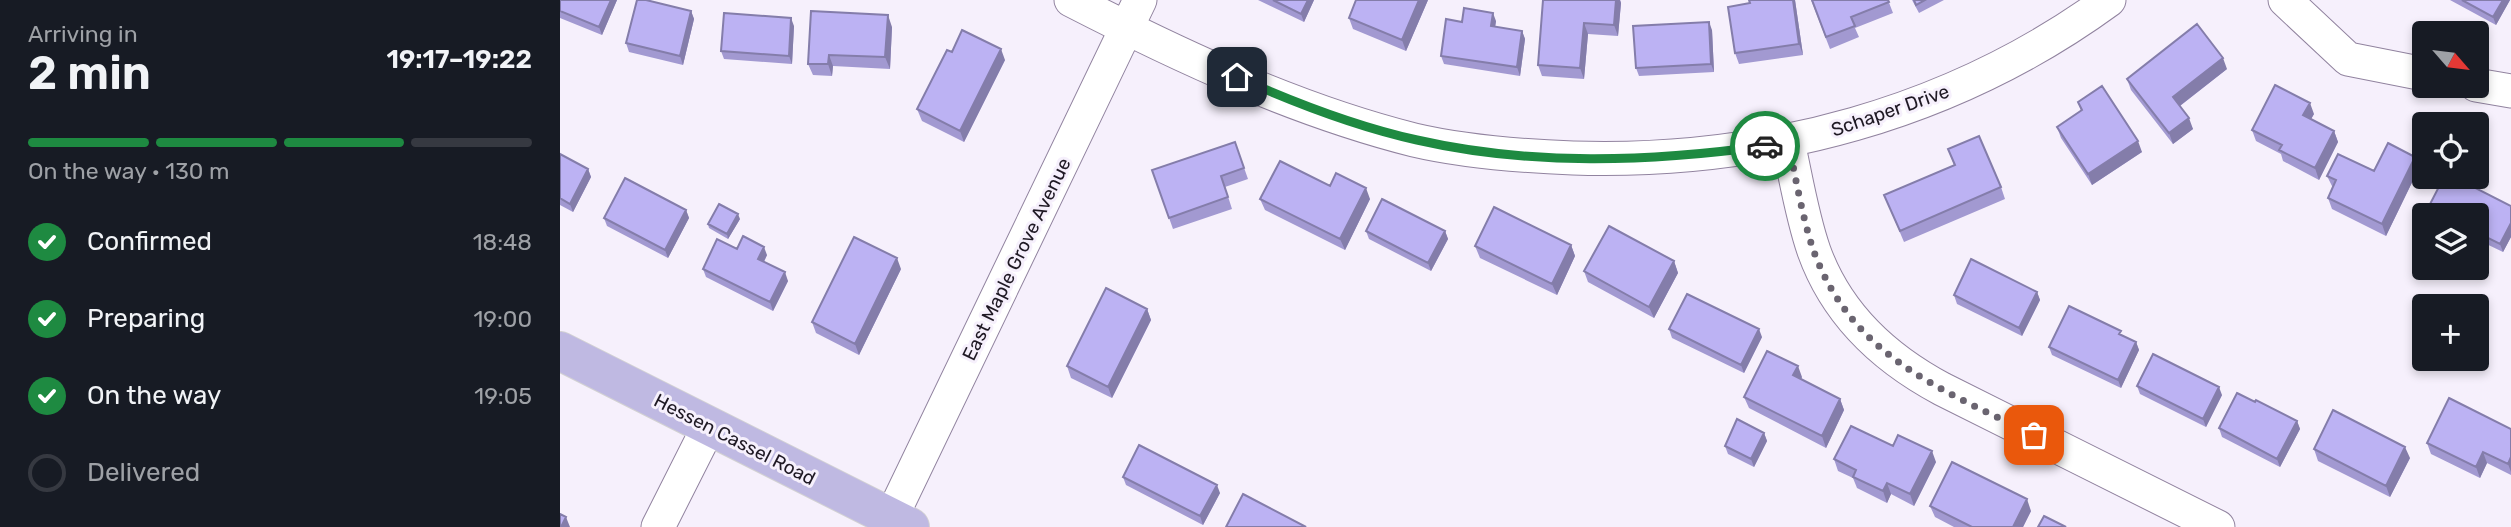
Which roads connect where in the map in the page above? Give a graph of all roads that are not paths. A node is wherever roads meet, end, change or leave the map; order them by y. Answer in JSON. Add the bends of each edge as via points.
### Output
{"nodes":[{"id":1,"x":1071,"y":0,"type":"edge"},
{"id":2,"x":2109,"y":0,"type":"edge"},
{"id":3,"x":2285,"y":0,"type":"edge"},
{"id":4,"x":1133,"y":14,"type":"edge"},
{"id":5,"x":2412,"y":72,"type":"edge"},
{"id":6,"x":2489,"y":88,"type":"edge"},
{"id":7,"x":2511,"y":92,"type":"edge"},
{"id":8,"x":1788,"y":142,"type":"junction"},
{"id":9,"x":560,"y":351,"type":"edge"},
{"id":10,"x":709,"y":426,"type":"junction"},
{"id":11,"x":901,"y":522,"type":"edge"},
{"id":12,"x":658,"y":527,"type":"edge"},
{"id":13,"x":2218,"y":527,"type":"edge"}],
"edges":[{"from":1,"to":4,"type":"street","name":"Schaper Drive"},
{"from":2,"to":8,"type":"street","name":"Schaper Drive","via":[[2078,23],[1951,91]]},
{"from":3,"to":5,"type":"street","via":[[2348,59]]},
{"from":4,"to":8,"type":"street","name":"Schaper Drive","via":[[1309,108],[1416,140],[1540,157],[1626,160]]},
{"from":4,"to":11,"type":"street","name":"East Maple Grove Avenue"},
{"from":6,"to":7,"type":"street"},
{"from":8,"to":13,"type":"street","via":[[1813,249],[1824,275],[1859,328],[1881,350],[1911,373]]},
{"from":9,"to":10,"type":"main road","name":"Hessen Cassel Road"},
{"from":10,"to":11,"type":"main road","name":"Hessen Cassel Road"},
{"from":10,"to":12,"type":"street"}]}
